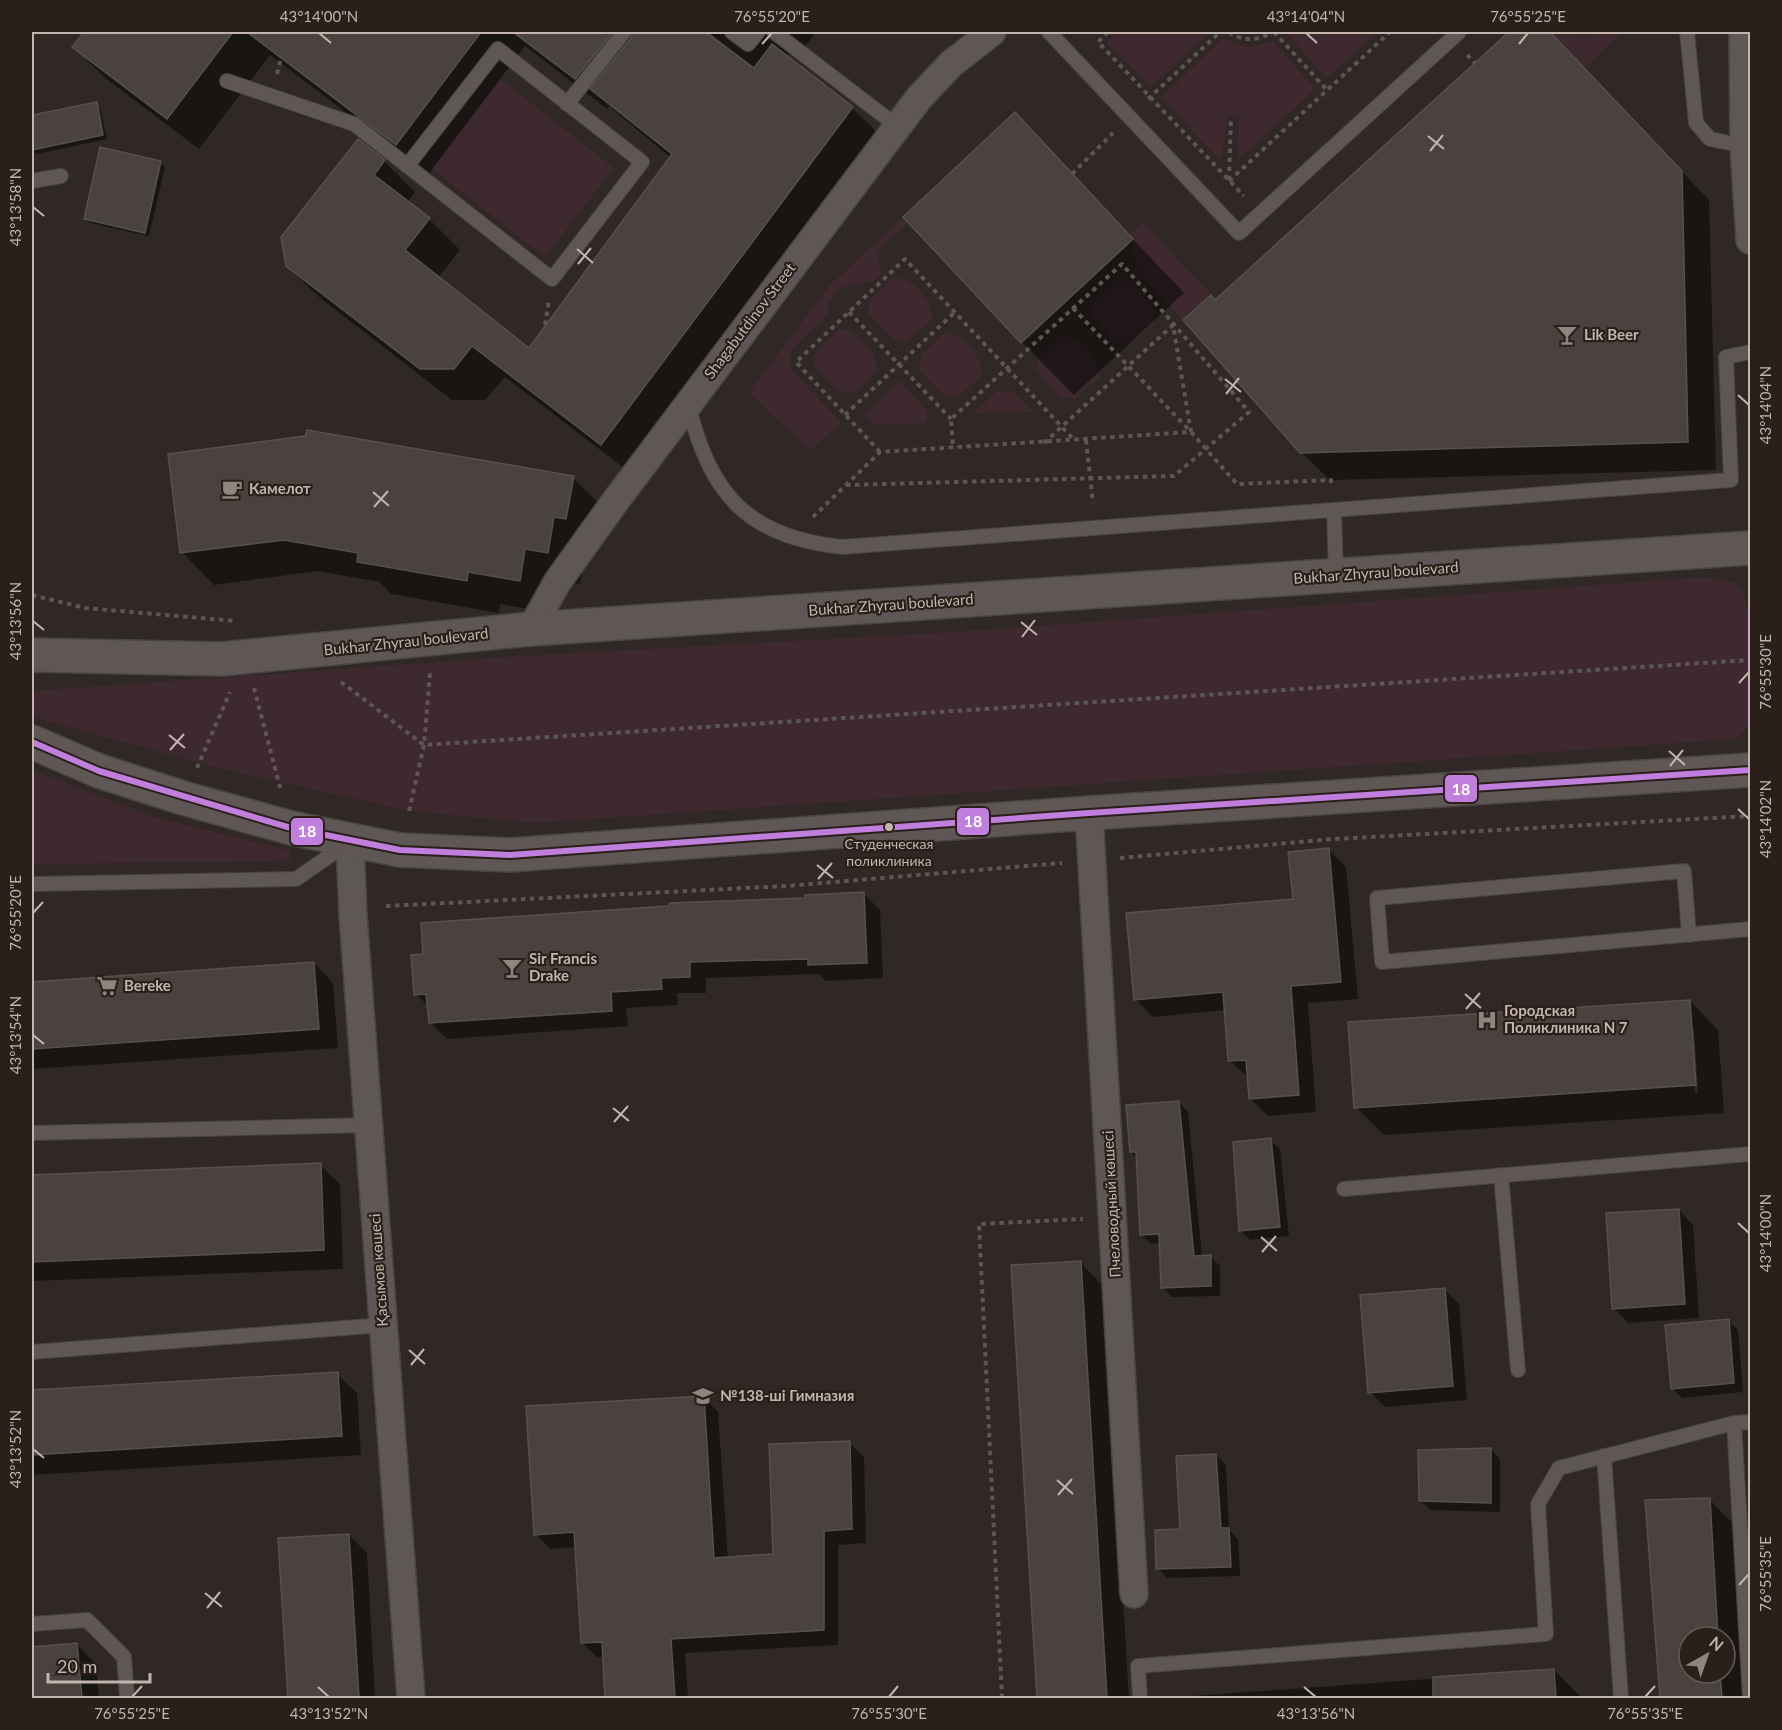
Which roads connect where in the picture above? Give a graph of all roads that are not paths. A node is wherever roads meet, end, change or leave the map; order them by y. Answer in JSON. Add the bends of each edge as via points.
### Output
{"nodes":[{"id":1,"x":624,"y":32,"type":"edge"},
{"id":2,"x":732,"y":32,"type":"edge"},
{"id":3,"x":758,"y":32,"type":"edge"},
{"id":4,"x":774,"y":32,"type":"edge"},
{"id":5,"x":1049,"y":32,"type":"edge"},
{"id":6,"x":1460,"y":32,"type":"edge"},
{"id":7,"x":1687,"y":32,"type":"edge"},
{"id":8,"x":1743,"y":32,"type":"edge"},
{"id":9,"x":988,"y":33,"type":"edge"},
{"id":10,"x":227,"y":81,"type":"dead end"},
{"id":11,"x":567,"y":104,"type":"junction"},
{"id":12,"x":897,"y":126,"type":"junction"},
{"id":13,"x":1744,"y":147,"type":"junction"},
{"id":14,"x":407,"y":166,"type":"junction"},
{"id":15,"x":61,"y":176,"type":"dead end"},
{"id":16,"x":32,"y":181,"type":"edge"},
{"id":17,"x":1750,"y":240,"type":"edge"},
{"id":18,"x":1750,"y":352,"type":"edge"},
{"id":19,"x":688,"y":403,"type":"junction"},
{"id":20,"x":1334,"y":510,"type":"junction"},
{"id":21,"x":1750,"y":548,"type":"edge"},
{"id":22,"x":1336,"y":575,"type":"junction"},
{"id":23,"x":531,"y":629,"type":"junction"},
{"id":24,"x":32,"y":655,"type":"edge"},
{"id":25,"x":32,"y":742,"type":"edge"},
{"id":26,"x":1750,"y":770,"type":"edge"},
{"id":27,"x":1089,"y":813,"type":"junction"},
{"id":28,"x":350,"y":842,"type":"junction"},
{"id":29,"x":32,"y":884,"type":"edge"},
{"id":30,"x":1750,"y":929,"type":"edge"},
{"id":31,"x":1689,"y":935,"type":"junction"},
{"id":32,"x":368,"y":1125,"type":"junction"},
{"id":33,"x":32,"y":1132,"type":"edge"},
{"id":34,"x":1750,"y":1154,"type":"edge"},
{"id":35,"x":1501,"y":1175,"type":"junction"},
{"id":36,"x":1344,"y":1189,"type":"dead end"},
{"id":37,"x":383,"y":1325,"type":"junction"},
{"id":38,"x":32,"y":1352,"type":"edge"},
{"id":39,"x":1518,"y":1370,"type":"dead end"},
{"id":40,"x":1750,"y":1422,"type":"edge"},
{"id":41,"x":1734,"y":1424,"type":"junction"},
{"id":42,"x":1604,"y":1456,"type":"junction"},
{"id":43,"x":1134,"y":1594,"type":"dead end"},
{"id":44,"x":32,"y":1624,"type":"edge"},
{"id":45,"x":126,"y":1698,"type":"edge"},
{"id":46,"x":411,"y":1698,"type":"edge"},
{"id":47,"x":1140,"y":1698,"type":"edge"},
{"id":48,"x":1621,"y":1698,"type":"edge"},
{"id":49,"x":1750,"y":1698,"type":"edge"}],
"edges":[{"from":1,"to":11,"type":"lane"},
{"from":2,"to":3,"type":"lane","via":[[748,44]]},
{"from":4,"to":12,"type":"lane"},
{"from":5,"to":6,"type":"lane","via":[[1239,233]]},
{"from":7,"to":13,"type":"lane","via":[[1696,123],[1710,139]]},
{"from":8,"to":13,"type":"street"},
{"from":9,"to":12,"type":"street","name":"Shagabutdinov Street","via":[[951,64]]},
{"from":10,"to":14,"type":"lane","via":[[354,124]]},
{"from":11,"to":14,"type":"lane","via":[[498,49]]},
{"from":11,"to":14,"type":"lane","via":[[642,162],[552,279]]},
{"from":12,"to":19,"type":"street","name":"Shagabutdinov Street"},
{"from":13,"to":17,"type":"street"},
{"from":15,"to":16,"type":"lane"},
{"from":18,"to":20,"type":"lane","via":[[1726,357],[1731,480]]},
{"from":19,"to":20,"type":"lane","via":[[697,439],[712,476],[724,492],[757,521],[791,539],[842,547]]},
{"from":19,"to":23,"type":"street","name":"Shagabutdinov Street","via":[[558,580]]},
{"from":20,"to":22,"type":"lane"},
{"from":21,"to":22,"type":"street","name":"Bukhar Zhyrau boulevard"},
{"from":22,"to":23,"type":"street","name":"Bukhar Zhyrau boulevard"},
{"from":23,"to":24,"type":"street","name":"Bukhar Zhyrau boulevard","via":[[221,659]]},
{"from":25,"to":28,"type":"street","via":[[99,771],[183,798]]},
{"from":26,"to":27,"type":"street"},
{"from":27,"to":28,"type":"street","via":[[510,855],[400,850]]},
{"from":27,"to":43,"type":"street","name":"Пчеловодный көшесі"},
{"from":28,"to":29,"type":"lane","via":[[296,879]]},
{"from":28,"to":32,"type":"street","name":"Қасымов көшесі"},
{"from":30,"to":31,"type":"lane"},
{"from":31,"to":31,"type":"lane","via":[[1684,872],[1377,898],[1382,962]]},
{"from":32,"to":33,"type":"lane"},
{"from":32,"to":37,"type":"street","name":"Қасымов көшесі"},
{"from":34,"to":35,"type":"lane"},
{"from":35,"to":36,"type":"lane"},
{"from":35,"to":39,"type":"lane"},
{"from":37,"to":38,"type":"lane"},
{"from":37,"to":46,"type":"street","name":"Қасымов көшесі"},
{"from":40,"to":41,"type":"lane"},
{"from":41,"to":42,"type":"lane"},
{"from":41,"to":49,"type":"lane"},
{"from":42,"to":47,"type":"lane","via":[[1559,1468],[1538,1504],[1546,1634],[1138,1666]]},
{"from":42,"to":48,"type":"lane"},
{"from":44,"to":45,"type":"lane","via":[[87,1620],[124,1657]]}]}
